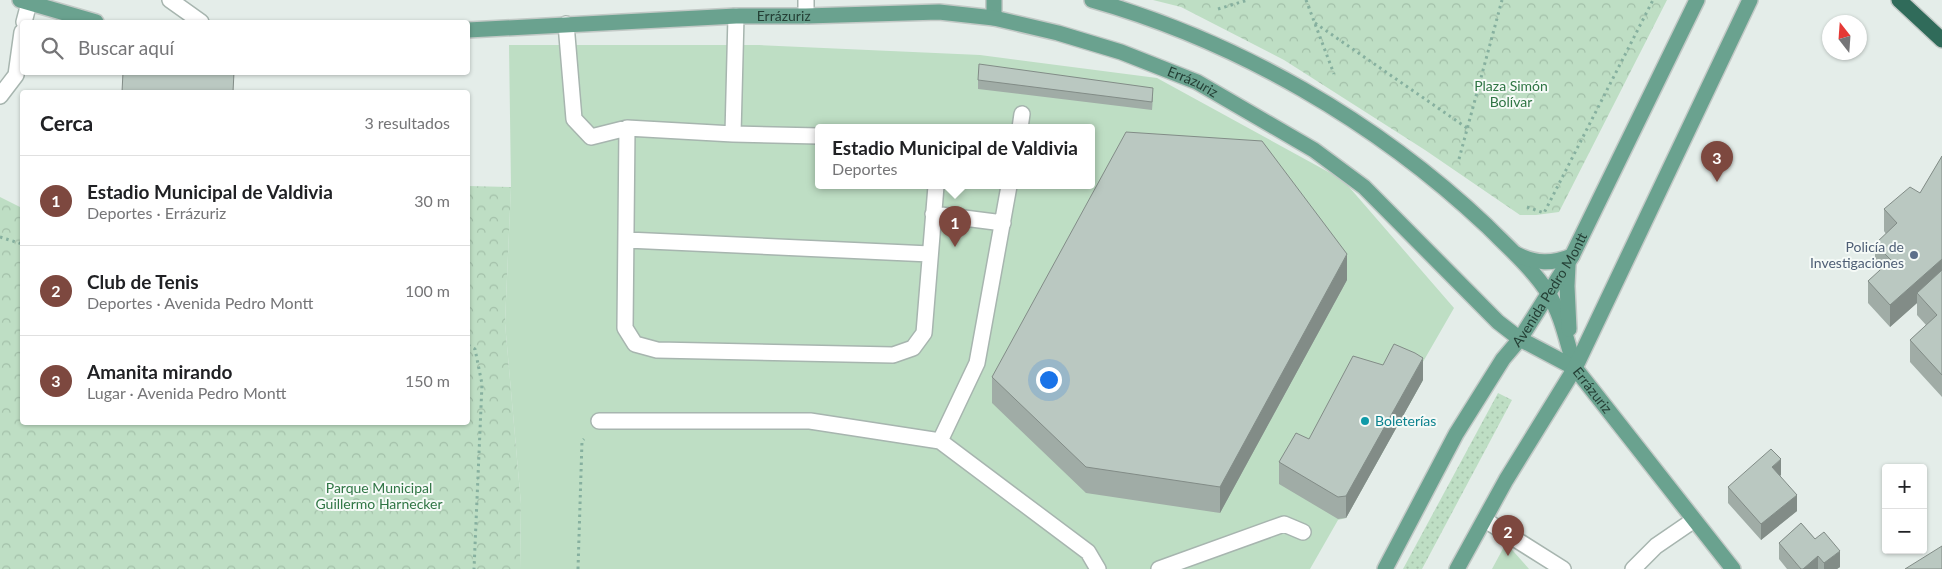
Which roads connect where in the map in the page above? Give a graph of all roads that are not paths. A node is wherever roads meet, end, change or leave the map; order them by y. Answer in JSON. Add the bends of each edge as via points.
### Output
{"nodes":[{"id":1,"x":170,"y":0,"type":"edge"},
{"id":2,"x":806,"y":0,"type":"edge"},
{"id":3,"x":994,"y":0,"type":"edge"},
{"id":4,"x":1092,"y":0,"type":"edge"},
{"id":5,"x":1697,"y":0,"type":"edge"},
{"id":6,"x":1750,"y":0,"type":"edge"},
{"id":7,"x":1899,"y":0,"type":"edge"},
{"id":8,"x":24,"y":2,"type":"edge"},
{"id":9,"x":940,"y":6,"type":"edge"},
{"id":10,"x":736,"y":16,"type":"junction"},
{"id":11,"x":806,"y":16,"type":"junction"},
{"id":12,"x":994,"y":18,"type":"junction"},
{"id":13,"x":24,"y":20,"type":"edge"},
{"id":14,"x":89,"y":20,"type":"edge"},
{"id":15,"x":199,"y":20,"type":"edge"},
{"id":16,"x":566,"y":24,"type":"junction"},
{"id":17,"x":470,"y":30,"type":"edge"},
{"id":18,"x":1942,"y":40,"type":"edge"},
{"id":19,"x":20,"y":46,"type":"edge"},
{"id":20,"x":0,"y":96,"type":"edge"},
{"id":21,"x":627,"y":128,"type":"junction"},
{"id":22,"x":733,"y":134,"type":"junction"},
{"id":23,"x":815,"y":136,"type":"edge"},
{"id":24,"x":936,"y":189,"type":"edge"},
{"id":25,"x":1009,"y":189,"type":"edge"},
{"id":26,"x":933,"y":214,"type":"junction"},
{"id":27,"x":1003,"y":223,"type":"junction"},
{"id":28,"x":627,"y":240,"type":"junction"},
{"id":29,"x":1515,"y":253,"type":"junction"},
{"id":30,"x":930,"y":254,"type":"junction"},
{"id":31,"x":1570,"y":259,"type":"junction"},
{"id":32,"x":1548,"y":293,"type":"junction"},
{"id":33,"x":1520,"y":339,"type":"junction"},
{"id":34,"x":1575,"y":368,"type":"junction"},
{"id":35,"x":599,"y":421,"type":"road end"},
{"id":36,"x":940,"y":441,"type":"junction"},
{"id":37,"x":1484,"y":520,"type":"junction"},
{"id":38,"x":1694,"y":520,"type":"junction"},
{"id":39,"x":1302,"y":532,"type":"dead end"},
{"id":40,"x":1098,"y":569,"type":"edge"},
{"id":41,"x":1159,"y":569,"type":"edge"},
{"id":42,"x":1386,"y":569,"type":"edge"},
{"id":43,"x":1457,"y":569,"type":"edge"},
{"id":44,"x":1563,"y":569,"type":"edge"},
{"id":45,"x":1633,"y":569,"type":"edge"},
{"id":46,"x":1733,"y":569,"type":"edge"}],
"edges":[{"from":1,"to":15,"type":"lane"},
{"from":2,"to":11,"type":"lane"},
{"from":3,"to":12,"type":"main road"},
{"from":4,"to":29,"type":"main road","via":[[1159,22],[1216,46],[1324,102],[1424,172]]},
{"from":5,"to":31,"type":"main road","name":"Avenida Pedro Montt"},
{"from":6,"to":34,"type":"main road"},
{"from":7,"to":18,"type":"highway"},
{"from":8,"to":13,"type":"lane"},
{"from":8,"to":14,"type":"main road"},
{"from":9,"to":11,"type":"main road","name":"Errázuriz"},
{"from":9,"to":12,"type":"main road","name":"Errázuriz"},
{"from":10,"to":11,"type":"main road","name":"Errázuriz"},
{"from":10,"to":16,"type":"main road","name":"Errázuriz"},
{"from":10,"to":22,"type":"lane"},
{"from":12,"to":33,"type":"main road","name":"Errázuriz","via":[[1121,52],[1197,82],[1314,150],[1364,187],[1468,293]]},
{"from":16,"to":17,"type":"main road","name":"Errázuriz"},
{"from":16,"to":21,"type":"lane","via":[[574,119],[591,137]]},
{"from":19,"to":20,"type":"lane","via":[[16,75]]},
{"from":21,"to":22,"type":"lane"},
{"from":21,"to":28,"type":"lane"},
{"from":22,"to":23,"type":"lane"},
{"from":24,"to":26,"type":"lane"},
{"from":25,"to":27,"type":"lane"},
{"from":26,"to":27,"type":"lane"},
{"from":26,"to":30,"type":"lane"},
{"from":27,"to":36,"type":"lane","via":[[977,363]]},
{"from":28,"to":30,"type":"lane"},
{"from":28,"to":30,"type":"lane","via":[[625,328],[635,344],[657,350],[893,355],[913,348],[924,334]]},
{"from":29,"to":31,"type":"main road","via":[[1539,262]]},
{"from":29,"to":32,"type":"main road"},
{"from":31,"to":32,"type":"main road","name":"Avenida Pedro Montt"},
{"from":31,"to":34,"type":"main road","via":[[1567,310]]},
{"from":32,"to":33,"type":"main road","name":"Avenida Pedro Montt"},
{"from":32,"to":34,"type":"main road","via":[[1562,324]]},
{"from":33,"to":34,"type":"main road","name":"Errázuriz"},
{"from":33,"to":42,"type":"main road","name":"Avenida Pedro Montt","via":[[1503,359],[1456,434]]},
{"from":34,"to":37,"type":"main road"},
{"from":34,"to":38,"type":"main road","name":"Errázuriz"},
{"from":35,"to":36,"type":"lane","via":[[810,421]]},
{"from":36,"to":40,"type":"lane","via":[[1088,552]]},
{"from":37,"to":43,"type":"main road"},
{"from":37,"to":44,"type":"lane"},
{"from":38,"to":45,"type":"lane","via":[[1656,546]]},
{"from":38,"to":46,"type":"main road","name":"Errázuriz"},
{"from":39,"to":41,"type":"lane","via":[[1284,524]]}]}
